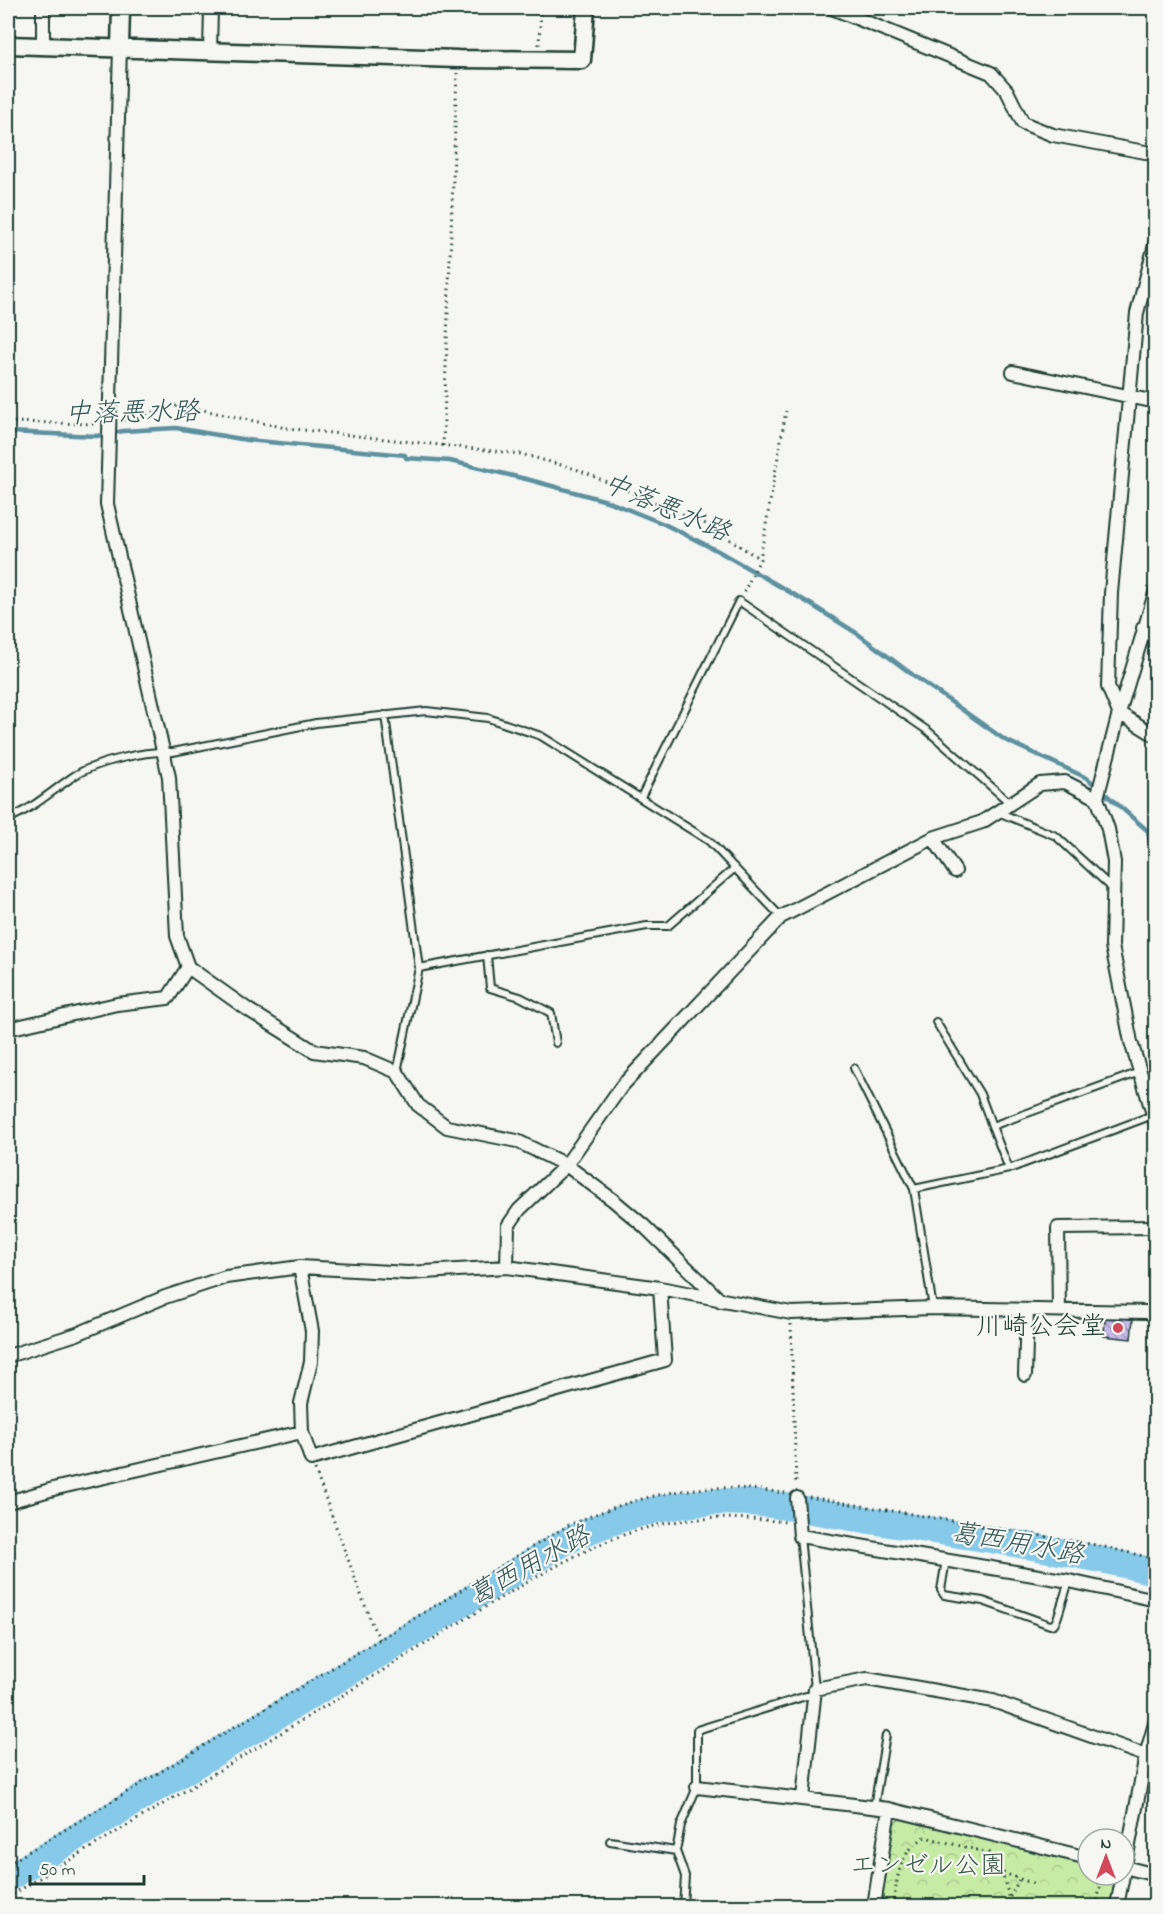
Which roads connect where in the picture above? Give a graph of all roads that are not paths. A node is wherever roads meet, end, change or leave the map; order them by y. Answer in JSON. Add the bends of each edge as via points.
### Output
{"nodes":[{"id":1,"x":43,"y":8,"type":"edge"},
{"id":2,"x":121,"y":8,"type":"edge"},
{"id":3,"x":211,"y":8,"type":"edge"},
{"id":4,"x":586,"y":8,"type":"edge"},
{"id":5,"x":832,"y":8,"type":"edge"},
{"id":6,"x":8,"y":45,"type":"edge"},
{"id":7,"x":43,"y":46,"type":"junction"},
{"id":8,"x":120,"y":48,"type":"junction"},
{"id":9,"x":210,"y":51,"type":"junction"},
{"id":10,"x":1155,"y":153,"type":"edge"},
{"id":11,"x":1155,"y":241,"type":"edge"},
{"id":12,"x":1013,"y":372,"type":"dead end"},
{"id":13,"x":1130,"y":398,"type":"junction"},
{"id":14,"x":1155,"y":402,"type":"edge"},
{"id":15,"x":1155,"y":590,"type":"edge"},
{"id":16,"x":1149,"y":630,"type":"edge"},
{"id":17,"x":1119,"y":713,"type":"junction"},
{"id":18,"x":385,"y":715,"type":"junction"},
{"id":19,"x":1155,"y":736,"type":"edge"},
{"id":20,"x":164,"y":751,"type":"junction"},
{"id":21,"x":641,"y":797,"type":"junction"},
{"id":22,"x":1097,"y":797,"type":"junction"},
{"id":23,"x":1010,"y":803,"type":"junction"},
{"id":24,"x":997,"y":812,"type":"junction"},
{"id":25,"x":8,"y":819,"type":"edge"},
{"id":26,"x":933,"y":838,"type":"junction"},
{"id":27,"x":735,"y":868,"type":"junction"},
{"id":28,"x":955,"y":871,"type":"dead end"},
{"id":29,"x":1113,"y":889,"type":"junction"},
{"id":30,"x":781,"y":917,"type":"junction"},
{"id":31,"x":487,"y":955,"type":"junction"},
{"id":32,"x":188,"y":967,"type":"junction"},
{"id":33,"x":419,"y":968,"type":"junction"},
{"id":34,"x":936,"y":1022,"type":"dead end"},
{"id":35,"x":8,"y":1029,"type":"edge"},
{"id":36,"x":556,"y":1043,"type":"dead end"},
{"id":37,"x":854,"y":1068,"type":"dead end"},
{"id":38,"x":397,"y":1072,"type":"junction"},
{"id":39,"x":1140,"y":1072,"type":"junction"},
{"id":40,"x":1154,"y":1120,"type":"edge"},
{"id":41,"x":992,"y":1126,"type":"junction"},
{"id":42,"x":566,"y":1165,"type":"junction"},
{"id":43,"x":1009,"y":1169,"type":"junction"},
{"id":44,"x":914,"y":1189,"type":"junction"},
{"id":45,"x":1155,"y":1227,"type":"edge"},
{"id":46,"x":300,"y":1267,"type":"junction"},
{"id":47,"x":507,"y":1267,"type":"junction"},
{"id":48,"x":660,"y":1288,"type":"junction"},
{"id":49,"x":722,"y":1301,"type":"junction"},
{"id":50,"x":933,"y":1308,"type":"junction"},
{"id":51,"x":1027,"y":1310,"type":"junction"},
{"id":52,"x":1059,"y":1310,"type":"junction"},
{"id":53,"x":1155,"y":1316,"type":"edge"},
{"id":54,"x":8,"y":1356,"type":"edge"},
{"id":55,"x":1025,"y":1375,"type":"dead end"},
{"id":56,"x":302,"y":1432,"type":"junction"},
{"id":57,"x":797,"y":1496,"type":"road end"},
{"id":58,"x":8,"y":1502,"type":"edge"},
{"id":59,"x":800,"y":1536,"type":"junction"},
{"id":60,"x":946,"y":1560,"type":"junction"},
{"id":61,"x":1069,"y":1581,"type":"junction"},
{"id":62,"x":1155,"y":1600,"type":"edge"},
{"id":63,"x":814,"y":1692,"type":"junction"},
{"id":64,"x":1155,"y":1720,"type":"edge"},
{"id":65,"x":886,"y":1735,"type":"dead end"},
{"id":66,"x":1151,"y":1757,"type":"edge"},
{"id":67,"x":697,"y":1787,"type":"junction"},
{"id":68,"x":803,"y":1798,"type":"junction"},
{"id":69,"x":874,"y":1807,"type":"junction"},
{"id":70,"x":890,"y":1809,"type":"junction"},
{"id":71,"x":1134,"y":1827,"type":"edge"},
{"id":72,"x":610,"y":1840,"type":"dead end"},
{"id":73,"x":676,"y":1851,"type":"junction"},
{"id":74,"x":1076,"y":1855,"type":"edge"},
{"id":75,"x":1136,"y":1872,"type":"edge"},
{"id":76,"x":1155,"y":1875,"type":"edge"},
{"id":77,"x":1121,"y":1887,"type":"edge"},
{"id":78,"x":683,"y":1906,"type":"edge"},
{"id":79,"x":874,"y":1906,"type":"edge"},
{"id":80,"x":1117,"y":1906,"type":"edge"}],
"edges":[{"from":1,"to":7,"type":"street"},
{"from":2,"to":8,"type":"street"},
{"from":3,"to":9,"type":"street"},
{"from":4,"to":9,"type":"street","via":[[582,60]]},
{"from":5,"to":10,"type":"street","via":[[991,73],[1007,91],[1023,123],[1053,135]]},
{"from":6,"to":7,"type":"street"},
{"from":7,"to":8,"type":"street"},
{"from":8,"to":9,"type":"street"},
{"from":8,"to":20,"type":"street","via":[[108,504]]},
{"from":11,"to":13,"type":"street","via":[[1137,313]]},
{"from":12,"to":13,"type":"street"},
{"from":13,"to":14,"type":"street"},
{"from":13,"to":17,"type":"street","via":[[1110,605],[1108,687]]},
{"from":15,"to":16,"type":"street"},
{"from":16,"to":17,"type":"street"},
{"from":17,"to":19,"type":"street"},
{"from":17,"to":22,"type":"street"},
{"from":18,"to":20,"type":"lane","via":[[316,723]]},
{"from":18,"to":21,"type":"lane","via":[[426,711],[488,718],[541,736]]},
{"from":18,"to":33,"type":"lane"},
{"from":20,"to":25,"type":"lane","via":[[86,770]]},
{"from":20,"to":32,"type":"street","via":[[169,777],[177,936]]},
{"from":21,"to":23,"type":"lane","via":[[740,601],[928,731]]},
{"from":21,"to":27,"type":"lane","via":[[709,842]]},
{"from":22,"to":23,"type":"street","via":[[1065,782],[1040,784]]},
{"from":22,"to":29,"type":"street","via":[[1114,862]]},
{"from":23,"to":24,"type":"street"},
{"from":24,"to":26,"type":"street","via":[[982,822]]},
{"from":24,"to":29,"type":"lane","via":[[1056,836]]},
{"from":26,"to":28,"type":"street"},
{"from":26,"to":30,"type":"street"},
{"from":27,"to":30,"type":"lane"},
{"from":27,"to":31,"type":"lane","via":[[668,926],[647,926]]},
{"from":29,"to":39,"type":"street","via":[[1112,946]]},
{"from":30,"to":42,"type":"street","via":[[621,1088]]},
{"from":31,"to":33,"type":"lane"},
{"from":31,"to":36,"type":"lane","via":[[490,988],[520,997],[551,1013]]},
{"from":32,"to":35,"type":"street","via":[[168,998],[117,1004]]},
{"from":32,"to":38,"type":"street","via":[[314,1051],[364,1058]]},
{"from":33,"to":38,"type":"lane"},
{"from":34,"to":41,"type":"lane","via":[[980,1094]]},
{"from":37,"to":44,"type":"lane"},
{"from":38,"to":42,"type":"street","via":[[418,1105],[447,1127],[517,1142]]},
{"from":39,"to":40,"type":"street"},
{"from":39,"to":41,"type":"lane"},
{"from":40,"to":43,"type":"lane"},
{"from":41,"to":43,"type":"lane"},
{"from":42,"to":47,"type":"street","via":[[519,1210],[508,1226]]},
{"from":42,"to":49,"type":"street","via":[[644,1226]]},
{"from":43,"to":44,"type":"lane"},
{"from":44,"to":50,"type":"lane"},
{"from":45,"to":52,"type":"street","via":[[1058,1228]]},
{"from":46,"to":47,"type":"street","via":[[408,1273]]},
{"from":46,"to":54,"type":"street","via":[[226,1277]]},
{"from":46,"to":56,"type":"street","via":[[312,1331],[311,1362],[301,1403]]},
{"from":47,"to":48,"type":"street"},
{"from":48,"to":49,"type":"street"},
{"from":48,"to":56,"type":"street","via":[[665,1359],[311,1460]]},
{"from":49,"to":50,"type":"street","via":[[791,1313]]},
{"from":50,"to":51,"type":"street"},
{"from":51,"to":52,"type":"street"},
{"from":51,"to":55,"type":"street"},
{"from":52,"to":53,"type":"street","via":[[1147,1312]]},
{"from":56,"to":58,"type":"street"},
{"from":57,"to":59,"type":"street","via":[[793,1521]]},
{"from":59,"to":60,"type":"street"},
{"from":59,"to":63,"type":"lane"},
{"from":60,"to":61,"type":"street"},
{"from":60,"to":61,"type":"lane","via":[[941,1590],[944,1595],[991,1603],[1050,1625],[1057,1619]]},
{"from":61,"to":62,"type":"street"},
{"from":63,"to":66,"type":"street","via":[[867,1679],[993,1701]]},
{"from":63,"to":67,"type":"lane","via":[[697,1730]]},
{"from":63,"to":68,"type":"street"},
{"from":64,"to":66,"type":"street"},
{"from":65,"to":69,"type":"lane"},
{"from":66,"to":71,"type":"street"},
{"from":67,"to":68,"type":"street"},
{"from":67,"to":73,"type":"lane","via":[[681,1825]]},
{"from":68,"to":69,"type":"street"},
{"from":69,"to":70,"type":"street"},
{"from":70,"to":74,"type":"street"},
{"from":70,"to":79,"type":"street"},
{"from":72,"to":73,"type":"lane"},
{"from":73,"to":78,"type":"lane","via":[[686,1876]]},
{"from":75,"to":76,"type":"street"},
{"from":77,"to":80,"type":"street"}]}
